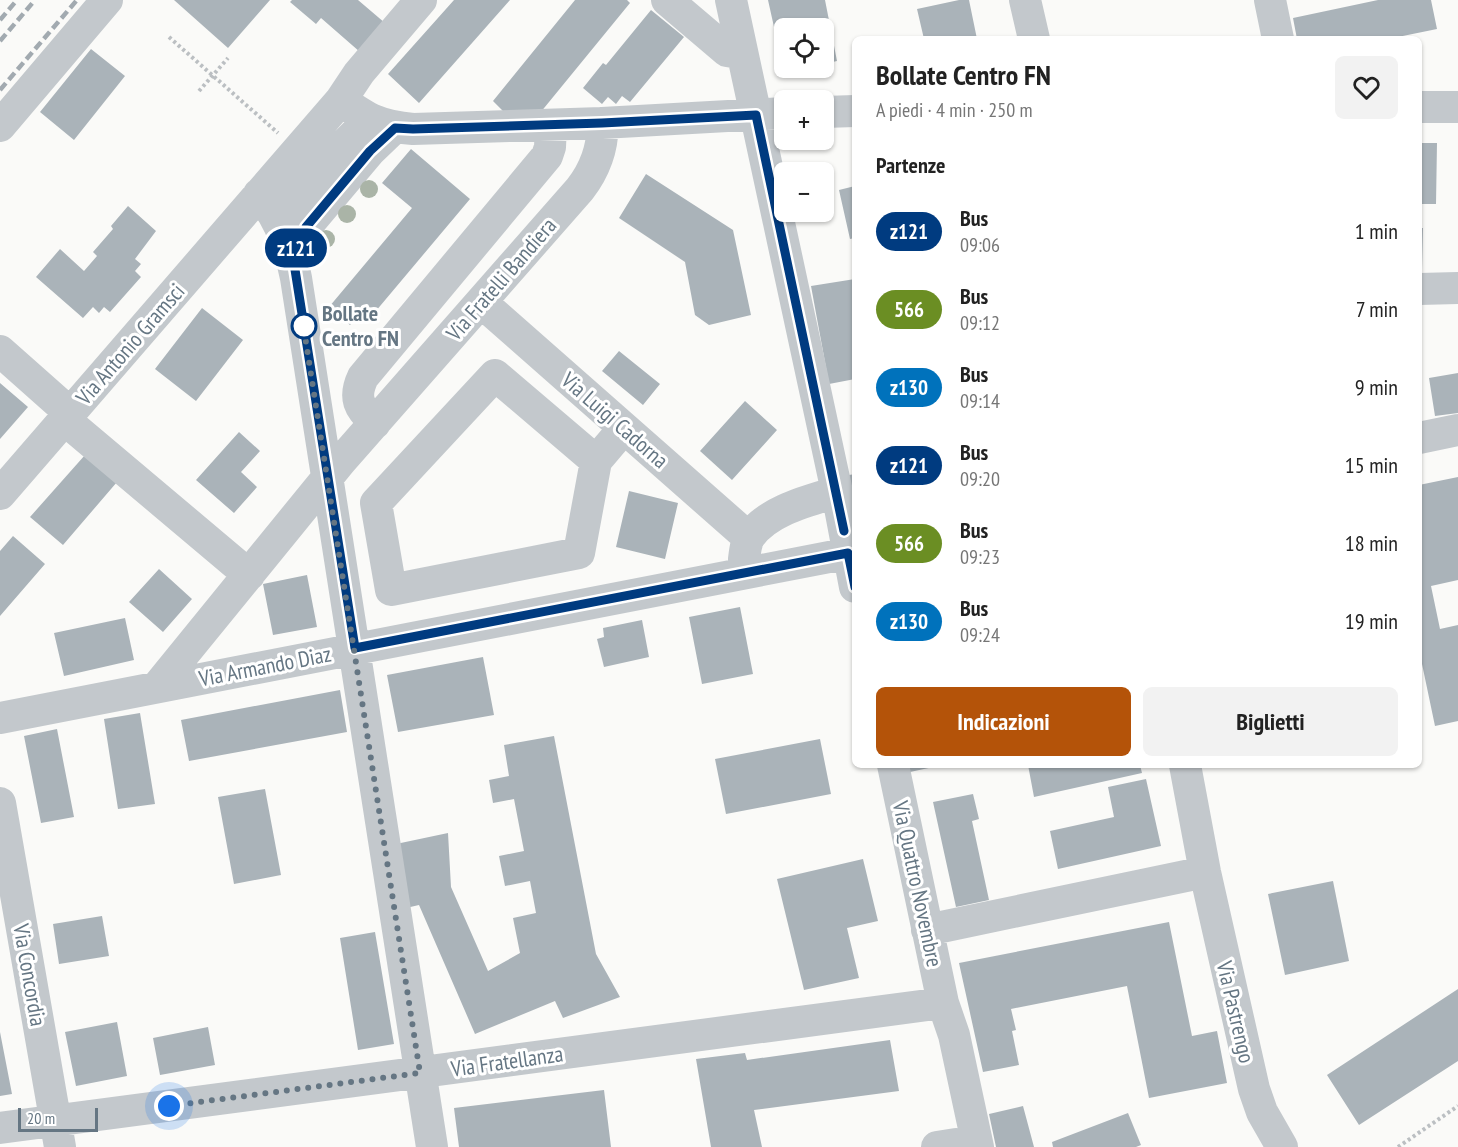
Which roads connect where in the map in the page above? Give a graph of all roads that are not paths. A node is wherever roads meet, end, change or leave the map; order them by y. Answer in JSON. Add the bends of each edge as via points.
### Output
{"nodes":[{"id":1,"x":106,"y":0,"type":"edge"},
{"id":2,"x":421,"y":0,"type":"edge"},
{"id":3,"x":667,"y":0,"type":"edge"},
{"id":4,"x":731,"y":0,"type":"edge"},
{"id":5,"x":1025,"y":0,"type":"edge"},
{"id":6,"x":1270,"y":0,"type":"edge"},
{"id":7,"x":1033,"y":36,"type":"edge"},
{"id":8,"x":1277,"y":36,"type":"edge"},
{"id":9,"x":742,"y":51,"type":"junction"},
{"id":10,"x":340,"y":100,"type":"junction"},
{"id":11,"x":1422,"y":107,"type":"edge"},
{"id":12,"x":1458,"y":107,"type":"edge"},
{"id":13,"x":852,"y":111,"type":"edge"},
{"id":14,"x":834,"y":112,"type":"edge"},
{"id":15,"x":770,"y":114,"type":"edge"},
{"id":16,"x":602,"y":123,"type":"junction"},
{"id":17,"x":382,"y":124,"type":"junction"},
{"id":18,"x":551,"y":125,"type":"junction"},
{"id":19,"x":0,"y":126,"type":"edge"},
{"id":20,"x":259,"y":195,"type":"junction"},
{"id":21,"x":290,"y":249,"type":"junction"},
{"id":22,"x":1458,"y":288,"type":"edge"},
{"id":23,"x":1422,"y":289,"type":"edge"},
{"id":24,"x":481,"y":302,"type":"junction"},
{"id":25,"x":0,"y":351,"type":"edge"},
{"id":26,"x":67,"y":416,"type":"junction"},
{"id":27,"x":375,"y":423,"type":"junction"},
{"id":28,"x":624,"y":428,"type":"junction"},
{"id":29,"x":1458,"y":430,"type":"edge"},
{"id":30,"x":1422,"y":437,"type":"edge"},
{"id":31,"x":596,"y":461,"type":"junction"},
{"id":32,"x":327,"y":478,"type":"junction"},
{"id":33,"x":837,"y":492,"type":"junction"},
{"id":34,"x":0,"y":494,"type":"edge"},
{"id":35,"x":749,"y":538,"type":"junction"},
{"id":36,"x":852,"y":552,"type":"edge"},
{"id":37,"x":480,"y":572,"type":"junction"},
{"id":38,"x":742,"y":572,"type":"junction"},
{"id":39,"x":249,"y":575,"type":"junction"},
{"id":40,"x":489,"y":622,"type":"junction"},
{"id":41,"x":355,"y":648,"type":"junction"},
{"id":42,"x":156,"y":687,"type":"junction"},
{"id":43,"x":0,"y":718,"type":"edge"},
{"id":44,"x":894,"y":768,"type":"edge"},
{"id":45,"x":1186,"y":769,"type":"edge"},
{"id":46,"x":0,"y":803,"type":"edge"},
{"id":47,"x":1205,"y":872,"type":"junction"},
{"id":48,"x":927,"y":930,"type":"junction"},
{"id":49,"x":943,"y":1003,"type":"junction"},
{"id":50,"x":420,"y":1073,"type":"junction"},
{"id":51,"x":0,"y":1128,"type":"edge"},
{"id":52,"x":58,"y":1134,"type":"edge"},
{"id":53,"x":957,"y":1146,"type":"edge"},
{"id":54,"x":432,"y":1147,"type":"edge"},
{"id":55,"x":1282,"y":1147,"type":"edge"}],
"edges":[{"from":1,"to":19,"type":"street"},
{"from":2,"to":10,"type":"street"},
{"from":3,"to":9,"type":"street","via":[[727,51]]},
{"from":4,"to":9,"type":"street"},
{"from":5,"to":7,"type":"street"},
{"from":6,"to":8,"type":"street"},
{"from":9,"to":15,"type":"street"},
{"from":10,"to":17,"type":"street"},
{"from":10,"to":20,"type":"street","name":"Via Antonio Gramsci"},
{"from":11,"to":12,"type":"street"},
{"from":13,"to":14,"type":"street"},
{"from":15,"to":16,"type":"street"},
{"from":15,"to":33,"type":"street"},
{"from":16,"to":18,"type":"street"},
{"from":16,"to":24,"type":"street","name":"Via Fratelli Bandiera","via":[[600,149],[586,181]]},
{"from":17,"to":18,"type":"street","via":[[413,129]]},
{"from":17,"to":21,"type":"street","via":[[370,151]]},
{"from":18,"to":27,"type":"street","name":"Via Fratelli Bandiera","via":[[547,156],[363,376],[357,395],[363,412]]},
{"from":20,"to":21,"type":"street","via":[[270,208]]},
{"from":20,"to":26,"type":"street","name":"Via Antonio Gramsci"},
{"from":21,"to":32,"type":"street"},
{"from":22,"to":23,"type":"street"},
{"from":24,"to":27,"type":"street","name":"Via Fratelli Bandiera"},
{"from":24,"to":28,"type":"street","name":"Via Luigi Cadorna"},
{"from":25,"to":26,"type":"street"},
{"from":26,"to":34,"type":"street","name":"Via Antonio Gramsci"},
{"from":26,"to":39,"type":"street"},
{"from":27,"to":32,"type":"street","name":"Via Fratelli Bandiera"},
{"from":28,"to":31,"type":"street"},
{"from":28,"to":35,"type":"street","name":"Via Luigi Cadorna"},
{"from":29,"to":30,"type":"street"},
{"from":31,"to":37,"type":"street","via":[[579,553]]},
{"from":31,"to":37,"type":"street","via":[[495,375],[376,503],[391,590]]},
{"from":32,"to":39,"type":"street","name":"Via Fratelli Bandiera"},
{"from":32,"to":41,"type":"street"},
{"from":33,"to":35,"type":"street","via":[[782,512]]},
{"from":33,"to":36,"type":"street"},
{"from":35,"to":38,"type":"street"},
{"from":36,"to":38,"type":"street","name":"Via Armando Diaz"},
{"from":37,"to":40,"type":"street"},
{"from":38,"to":40,"type":"street","name":"Via Armando Diaz"},
{"from":39,"to":42,"type":"street","name":"Via Fratelli Bandiera"},
{"from":40,"to":41,"type":"street","name":"Via Armando Diaz"},
{"from":41,"to":42,"type":"street","name":"Via Armando Diaz"},
{"from":41,"to":50,"type":"street"},
{"from":42,"to":43,"type":"street","name":"Via Armando Diaz"},
{"from":44,"to":48,"type":"street","name":"Via Quattro Novembre"},
{"from":45,"to":47,"type":"street","name":"Via Pastrengo"},
{"from":46,"to":52,"type":"street","name":"Via Concordia"},
{"from":47,"to":48,"type":"street"},
{"from":47,"to":55,"type":"street","name":"Via Pastrengo","via":[[1254,1089]]},
{"from":48,"to":49,"type":"street","name":"Via Quattro Novembre"},
{"from":49,"to":50,"type":"street","name":"Via Fratellanza"},
{"from":49,"to":53,"type":"street","name":"Via Quattro Novembre","via":[[946,1076]]},
{"from":50,"to":52,"type":"street","name":"Via Fratellanza"},
{"from":50,"to":54,"type":"street"},
{"from":51,"to":52,"type":"street","name":"Via Fratellanza"}]}
